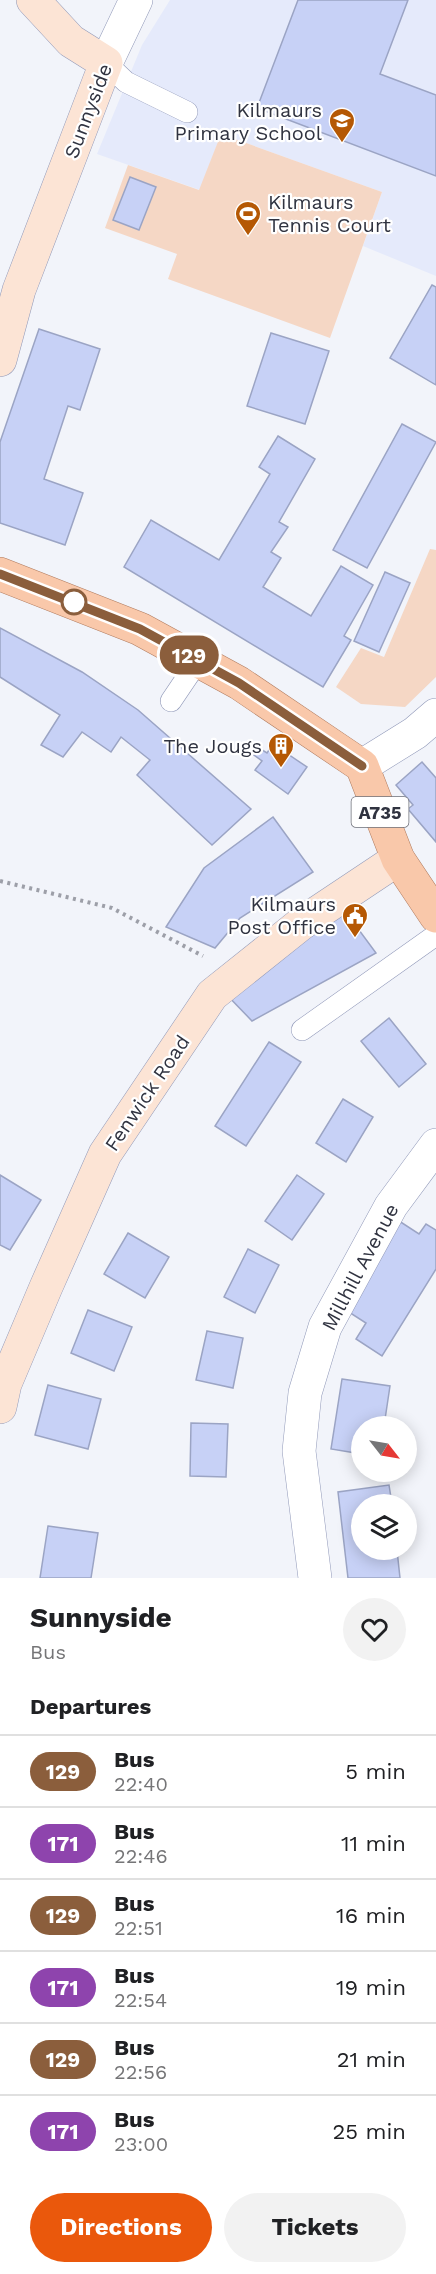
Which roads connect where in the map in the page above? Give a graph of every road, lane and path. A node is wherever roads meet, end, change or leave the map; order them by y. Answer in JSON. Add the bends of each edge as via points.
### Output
{"nodes":[{"id":1,"x":33,"y":0,"type":"edge"},
{"id":2,"x":136,"y":0,"type":"edge"},
{"id":3,"x":106,"y":63,"type":"junction"},
{"id":4,"x":187,"y":112,"type":"dead end"},
{"id":5,"x":0,"y":360,"type":"edge"},
{"id":6,"x":0,"y":574,"type":"edge"},
{"id":7,"x":198,"y":661,"type":"junction"},
{"id":8,"x":171,"y":701,"type":"dead end"},
{"id":9,"x":436,"y":715,"type":"edge"},
{"id":10,"x":362,"y":766,"type":"junction"},
{"id":11,"x":398,"y":859,"type":"junction"},
{"id":12,"x":0,"y":881,"type":"edge"},
{"id":13,"x":436,"y":915,"type":"edge"},
{"id":14,"x":436,"y":935,"type":"edge"},
{"id":15,"x":238,"y":974,"type":"junction"},
{"id":16,"x":302,"y":1030,"type":"dead end"},
{"id":17,"x":436,"y":1145,"type":"edge"},
{"id":18,"x":0,"y":1407,"type":"edge"},
{"id":19,"x":315,"y":1578,"type":"edge"}],
"edges":[{"from":1,"to":3,"type":"main road","via":[[71,40]]},
{"from":2,"to":3,"type":"street","name":"Sunnyside"},
{"from":3,"to":4,"type":"lane","via":[[126,82]]},
{"from":3,"to":5,"type":"main road","name":"Sunnyside","via":[[19,290]]},
{"from":6,"to":7,"type":"main road","via":[[140,629]]},
{"from":7,"to":8,"type":"lane"},
{"from":7,"to":10,"type":"main road","via":[[239,683]]},
{"from":9,"to":10,"type":"street"},
{"from":10,"to":11,"type":"main road","number":"A735"},
{"from":11,"to":13,"type":"main road","number":"A735"},
{"from":11,"to":15,"type":"main road","name":"Fenwick Road","via":[[302,923]]},
{"from":12,"to":15,"type":"path","via":[[112,908]]},
{"from":14,"to":16,"type":"lane"},
{"from":15,"to":18,"type":"main road","name":"Fenwick Road","via":[[212,995],[105,1154],[5,1384]]},
{"from":17,"to":19,"type":"street","name":"Millhill Avenue","via":[[391,1206],[325,1327],[305,1393],[299,1451]]}]}
